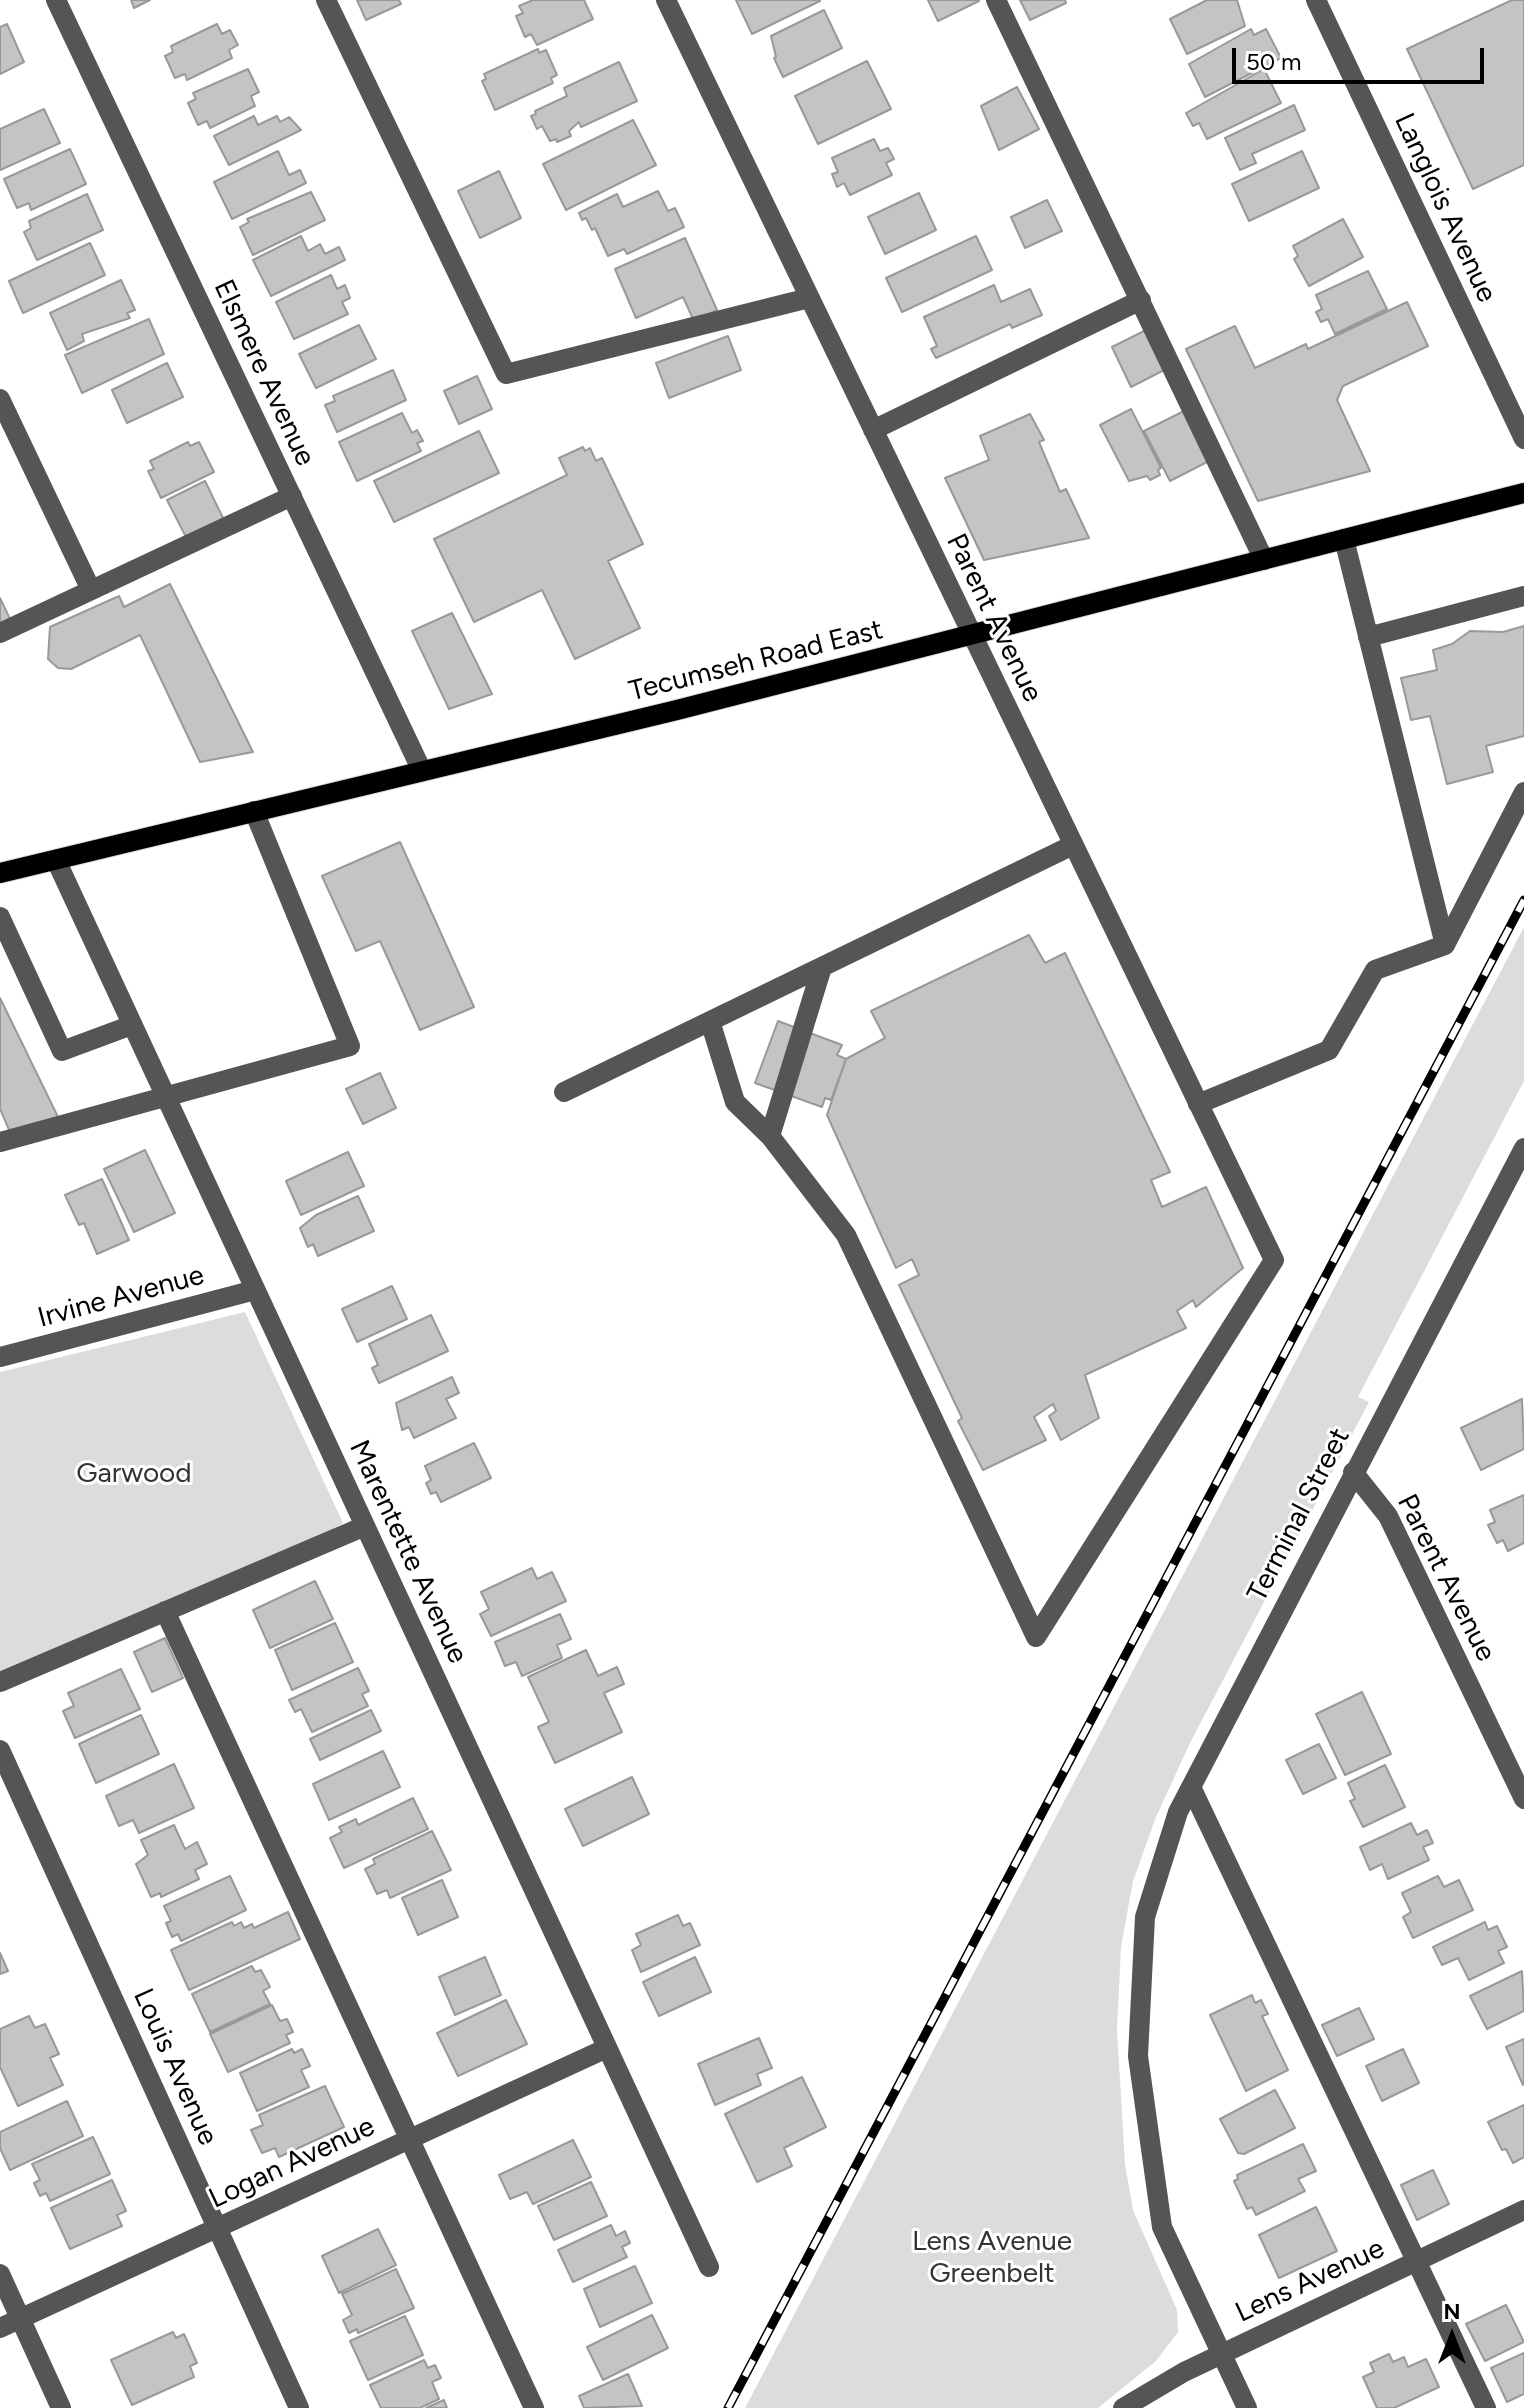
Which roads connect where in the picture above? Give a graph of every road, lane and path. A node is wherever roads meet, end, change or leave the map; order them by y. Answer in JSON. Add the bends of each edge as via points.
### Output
{"nodes":[{"id":1,"x":56,"y":0,"type":"edge"},
{"id":2,"x":326,"y":0,"type":"edge"},
{"id":3,"x":666,"y":0,"type":"edge"},
{"id":4,"x":996,"y":0,"type":"edge"},
{"id":5,"x":1316,"y":0,"type":"edge"},
{"id":6,"x":809,"y":298,"type":"junction"},
{"id":7,"x":1141,"y":300,"type":"junction"},
{"id":8,"x":0,"y":399,"type":"edge"},
{"id":9,"x":873,"y":430,"type":"junction"},
{"id":10,"x":1524,"y":439,"type":"edge"},
{"id":11,"x":1524,"y":493,"type":"edge"},
{"id":12,"x":292,"y":496,"type":"junction"},
{"id":13,"x":1344,"y":539,"type":"junction"},
{"id":14,"x":1264,"y":560,"type":"junction"},
{"id":15,"x":91,"y":590,"type":"junction"},
{"id":16,"x":1524,"y":596,"type":"edge"},
{"id":17,"x":0,"y":633,"type":"edge"},
{"id":18,"x":971,"y":635,"type":"junction"},
{"id":19,"x":1368,"y":637,"type":"junction"},
{"id":20,"x":422,"y":771,"type":"junction"},
{"id":21,"x":1524,"y":792,"type":"edge"},
{"id":22,"x":254,"y":811,"type":"junction"},
{"id":23,"x":1073,"y":845,"type":"junction"},
{"id":24,"x":56,"y":860,"type":"junction"},
{"id":25,"x":0,"y":873,"type":"edge"},
{"id":26,"x":0,"y":917,"type":"edge"},
{"id":27,"x":1445,"y":945,"type":"junction"},
{"id":28,"x":822,"y":967,"type":"junction"},
{"id":29,"x":710,"y":1021,"type":"junction"},
{"id":30,"x":132,"y":1025,"type":"junction"},
{"id":31,"x":564,"y":1092,"type":"dead end"},
{"id":32,"x":166,"y":1099,"type":"junction"},
{"id":33,"x":1198,"y":1104,"type":"junction"},
{"id":34,"x":770,"y":1136,"type":"junction"},
{"id":35,"x":0,"y":1142,"type":"edge"},
{"id":36,"x":1524,"y":1148,"type":"edge"},
{"id":37,"x":255,"y":1290,"type":"junction"},
{"id":38,"x":0,"y":1357,"type":"edge"},
{"id":39,"x":1353,"y":1472,"type":"junction"},
{"id":40,"x":365,"y":1526,"type":"junction"},
{"id":41,"x":165,"y":1611,"type":"junction"},
{"id":42,"x":0,"y":1682,"type":"edge"},
{"id":43,"x":0,"y":1750,"type":"edge"},
{"id":44,"x":1191,"y":1787,"type":"junction"},
{"id":45,"x":1524,"y":1799,"type":"edge"},
{"id":46,"x":607,"y":2048,"type":"junction"},
{"id":47,"x":409,"y":2139,"type":"junction"},
{"id":48,"x":1524,"y":2210,"type":"edge"},
{"id":49,"x":217,"y":2228,"type":"junction"},
{"id":50,"x":1417,"y":2261,"type":"junction"},
{"id":51,"x":709,"y":2267,"type":"dead end"},
{"id":52,"x":0,"y":2274,"type":"edge"},
{"id":53,"x":21,"y":2319,"type":"junction"},
{"id":54,"x":0,"y":2328,"type":"edge"},
{"id":55,"x":1221,"y":2355,"type":"junction"},
{"id":56,"x":61,"y":2408,"type":"edge"},
{"id":57,"x":299,"y":2408,"type":"edge"},
{"id":58,"x":534,"y":2408,"type":"edge"},
{"id":59,"x":1123,"y":2408,"type":"edge"},
{"id":60,"x":1247,"y":2408,"type":"edge"},
{"id":61,"x":1486,"y":2408,"type":"edge"}],
"edges":[{"from":1,"to":12,"type":"street","name":"Elsmere Avenue"},
{"from":2,"to":6,"type":"street","via":[[506,374]]},
{"from":3,"to":6,"type":"street","name":"Parent Avenue"},
{"from":4,"to":7,"type":"street"},
{"from":5,"to":10,"type":"street","name":"Langlois Avenue"},
{"from":6,"to":9,"type":"street","name":"Parent Avenue"},
{"from":7,"to":9,"type":"street"},
{"from":7,"to":14,"type":"street"},
{"from":8,"to":15,"type":"street"},
{"from":9,"to":18,"type":"street","name":"Parent Avenue"},
{"from":11,"to":13,"type":"main road","name":"Tecumseh Road East"},
{"from":12,"to":15,"type":"street"},
{"from":12,"to":20,"type":"street","name":"Elsmere Avenue"},
{"from":13,"to":14,"type":"main road","name":"Tecumseh Road East"},
{"from":13,"to":19,"type":"street"},
{"from":14,"to":18,"type":"main road","name":"Tecumseh Road East"},
{"from":15,"to":17,"type":"street"},
{"from":16,"to":19,"type":"street"},
{"from":18,"to":20,"type":"main road","name":"Tecumseh Road East"},
{"from":18,"to":23,"type":"street","name":"Parent Avenue"},
{"from":19,"to":27,"type":"street"},
{"from":20,"to":22,"type":"main road","name":"Tecumseh Road East"},
{"from":21,"to":27,"type":"street"},
{"from":22,"to":24,"type":"main road","name":"Tecumseh Road East"},
{"from":22,"to":32,"type":"street","via":[[350,1046]]},
{"from":23,"to":28,"type":"street"},
{"from":23,"to":33,"type":"street","name":"Parent Avenue"},
{"from":24,"to":25,"type":"main road","name":"Tecumseh Road East"},
{"from":24,"to":30,"type":"street","name":"Marentette Avenue"},
{"from":26,"to":30,"type":"street","via":[[62,1051]]},
{"from":27,"to":33,"type":"street","via":[[1375,970],[1329,1050]]},
{"from":28,"to":29,"type":"street"},
{"from":28,"to":34,"type":"street"},
{"from":29,"to":31,"type":"street"},
{"from":29,"to":34,"type":"street","via":[[735,1102]]},
{"from":30,"to":32,"type":"street","name":"Marentette Avenue"},
{"from":32,"to":35,"type":"street"},
{"from":32,"to":37,"type":"street","name":"Marentette Avenue"},
{"from":33,"to":34,"type":"street","name":"Parent Avenue","via":[[1274,1260],[1036,1637],[846,1235]]},
{"from":36,"to":39,"type":"street","name":"Terminal Street"},
{"from":37,"to":38,"type":"street","name":"Irvine Avenue"},
{"from":37,"to":40,"type":"street","name":"Marentette Avenue"},
{"from":39,"to":44,"type":"street","name":"Terminal Street"},
{"from":39,"to":45,"type":"street","name":"Parent Avenue","via":[[1388,1516]]},
{"from":40,"to":41,"type":"street"},
{"from":40,"to":46,"type":"street","name":"Marentette Avenue"},
{"from":41,"to":42,"type":"street"},
{"from":41,"to":47,"type":"street"},
{"from":43,"to":49,"type":"street","name":"Louis Avenue"},
{"from":44,"to":50,"type":"street"},
{"from":44,"to":55,"type":"street","name":"Terminal Street","via":[[1145,1917],[1138,2056],[1162,2227]]},
{"from":46,"to":47,"type":"street","name":"Logan Avenue"},
{"from":46,"to":51,"type":"street","name":"Marentette Avenue"},
{"from":47,"to":49,"type":"street","name":"Logan Avenue"},
{"from":47,"to":58,"type":"street"},
{"from":48,"to":50,"type":"street","name":"Lens Avenue"},
{"from":49,"to":53,"type":"street","name":"Logan Avenue"},
{"from":49,"to":57,"type":"street","name":"Louis Avenue"},
{"from":50,"to":55,"type":"street","name":"Lens Avenue"},
{"from":50,"to":61,"type":"street"},
{"from":52,"to":53,"type":"street"},
{"from":53,"to":54,"type":"street","name":"Logan Avenue"},
{"from":53,"to":56,"type":"street"},
{"from":55,"to":59,"type":"street","name":"Lens Avenue"},
{"from":55,"to":60,"type":"street"}]}
